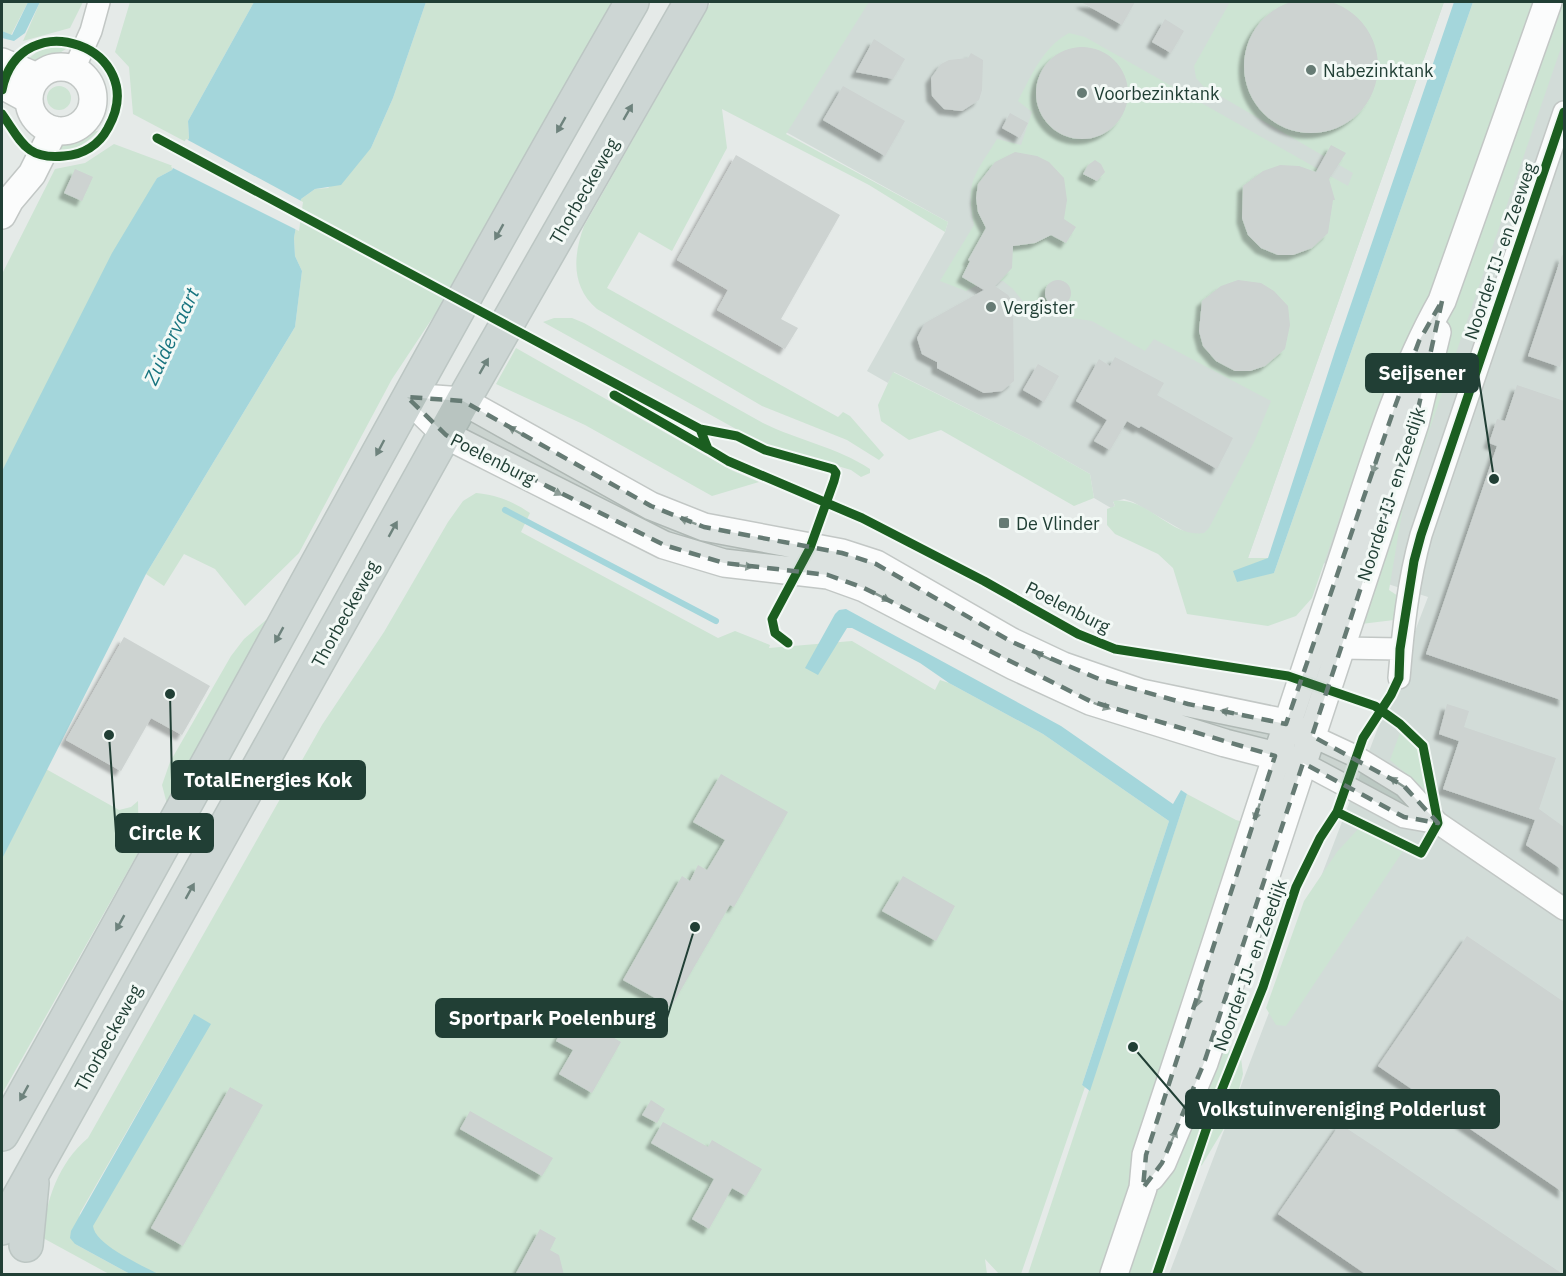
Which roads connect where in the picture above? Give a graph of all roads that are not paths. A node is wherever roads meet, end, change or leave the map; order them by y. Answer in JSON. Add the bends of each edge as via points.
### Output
{"nodes":[{"id":1,"x":99,"y":2,"type":"edge"},
{"id":2,"x":632,"y":2,"type":"edge"},
{"id":3,"x":691,"y":2,"type":"edge"},
{"id":4,"x":1548,"y":2,"type":"edge"},
{"id":5,"x":2,"y":62,"type":"edge"},
{"id":6,"x":74,"y":69,"type":"junction"},
{"id":7,"x":2,"y":85,"type":"edge"},
{"id":8,"x":39,"y":107,"type":"junction"},
{"id":9,"x":1564,"y":112,"type":"edge"},
{"id":10,"x":6,"y":208,"type":"edge"},
{"id":11,"x":1442,"y":301,"type":"junction"},
{"id":12,"x":407,"y":397,"type":"junction"},
{"id":13,"x":463,"y":401,"type":"junction"},
{"id":14,"x":446,"y":435,"type":"junction"},
{"id":15,"x":318,"y":566,"type":"junction"},
{"id":16,"x":270,"y":603,"type":"dead end"},
{"id":17,"x":1341,"y":648,"type":"junction"},
{"id":18,"x":1400,"y":649,"type":"junction"},
{"id":19,"x":1399,"y":678,"type":"dead end"},
{"id":20,"x":1285,"y":726,"type":"junction"},
{"id":21,"x":1312,"y":736,"type":"junction"},
{"id":22,"x":1275,"y":756,"type":"junction"},
{"id":23,"x":1303,"y":763,"type":"junction"},
{"id":24,"x":156,"y":813,"type":"dead end"},
{"id":25,"x":1438,"y":823,"type":"junction"},
{"id":26,"x":149,"y":872,"type":"junction"},
{"id":27,"x":1564,"y":909,"type":"edge"},
{"id":28,"x":2,"y":1134,"type":"edge"},
{"id":29,"x":1143,"y":1188,"type":"junction"},
{"id":30,"x":14,"y":1237,"type":"edge"},
{"id":31,"x":1114,"y":1275,"type":"edge"}],
"edges":[{"from":1,"to":6,"type":"street"},
{"from":2,"to":12,"type":"main road","one_way":true},
{"from":13,"to":3,"type":"main road","name":"Thorbeckeweg","one_way":true},
{"from":4,"to":11,"type":"street","name":"Noorder IJ- en Zeedijk"},
{"from":5,"to":8,"type":"street"},
{"from":6,"to":8,"type":"street","via":[[48,69]]},
{"from":6,"to":8,"type":"street","via":[[89,84],[93,98],[90,111],[80,124],[72,129]]},
{"from":7,"to":8,"type":"street"},
{"from":8,"to":10,"type":"street","via":[[32,174]]},
{"from":9,"to":18,"type":"street","name":"Noorder IJ- en Zeeweg","via":[[1421,535]]},
{"from":11,"to":17,"type":"street","name":"Noorder IJ- en Zeedijk","via":[[1436,344],[1415,423]]},
{"from":11,"to":20,"type":"street","name":"Noorder IJ- en Zeedijk","one_way":true,"via":[[1419,341]]},
{"from":12,"to":13,"type":"street","name":"Poelenburg"},
{"from":12,"to":14,"type":"street","name":"Poelenburg"},
{"from":12,"to":15,"type":"main road","one_way":true},
{"from":13,"to":14,"type":"main road","name":"Thorbeckeweg"},
{"from":20,"to":13,"type":"street","name":"Poelenburg","one_way":true,"via":[[1141,693],[1063,666],[867,561],[724,532],[676,517]]},
{"from":14,"to":22,"type":"street","name":"Poelenburg","one_way":true,"via":[[664,545],[724,563],[828,575],[864,588],[1090,701]]},
{"from":30,"to":14,"type":"main road","name":"Thorbeckeweg","one_way":true,"via":[[33,1172]]},
{"from":15,"to":16,"type":"main road"},
{"from":15,"to":26,"type":"main road","one_way":true},
{"from":17,"to":18,"type":"street"},
{"from":17,"to":21,"type":"street","name":"Noorder IJ- en Zeedijk"},
{"from":18,"to":19,"type":"street","name":"Noorder IJ- en Zeeweg"},
{"from":20,"to":21,"type":"street","name":"Poelenburg"},
{"from":20,"to":22,"type":"street","name":"Noorder IJ- en Zeedijk"},
{"from":21,"to":23,"type":"street","name":"Noorder IJ- en Zeedijk"},
{"from":25,"to":21,"type":"street","one_way":true,"via":[[1404,786]]},
{"from":22,"to":23,"type":"street","name":"Poelenburg"},
{"from":22,"to":29,"type":"street","name":"Noorder IJ- en Zeedijk","one_way":true,"via":[[1146,1155]]},
{"from":23,"to":25,"type":"street","via":[[1404,817]]},
{"from":29,"to":23,"type":"street","name":"Noorder IJ- en Zeedijk","one_way":true,"via":[[1162,1163],[1204,1063]]},
{"from":24,"to":26,"type":"main road"},
{"from":25,"to":27,"type":"street"},
{"from":26,"to":28,"type":"main road","one_way":true},
{"from":29,"to":31,"type":"street","name":"Noorder IJ- en Zeedijk"}]}
